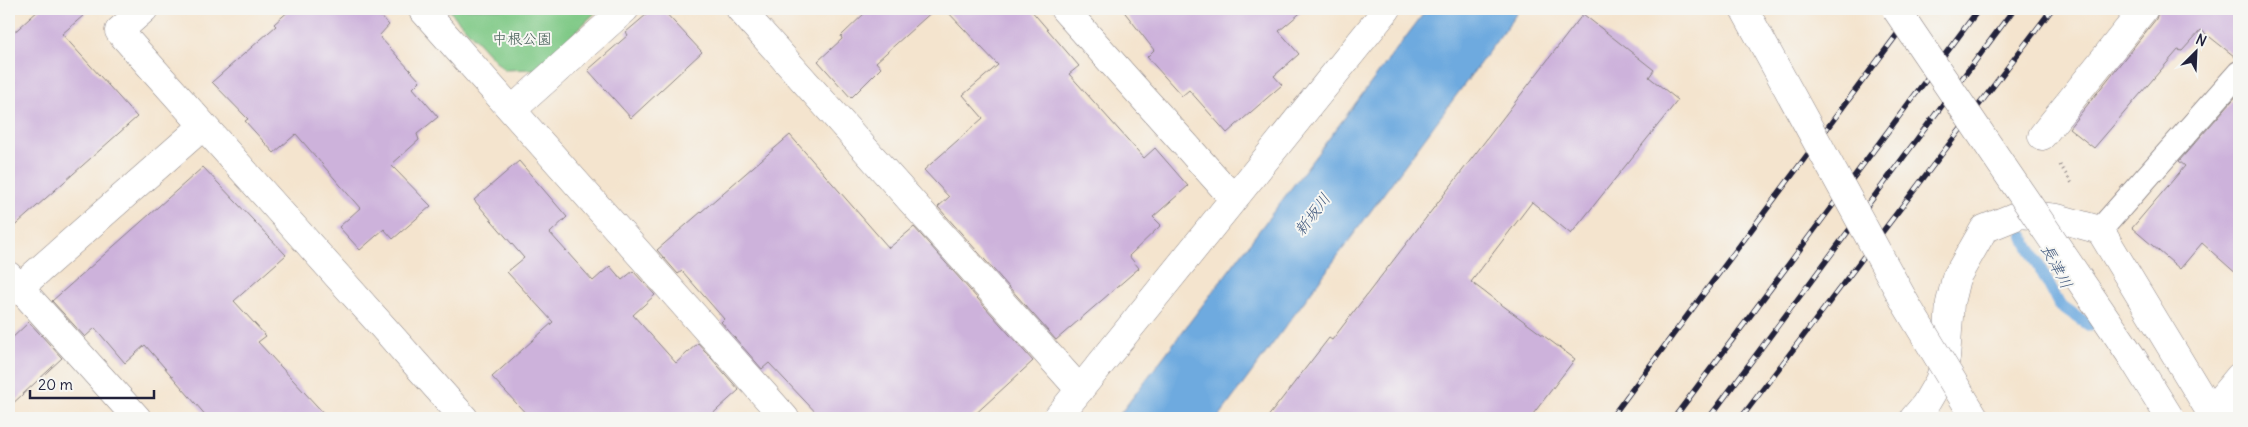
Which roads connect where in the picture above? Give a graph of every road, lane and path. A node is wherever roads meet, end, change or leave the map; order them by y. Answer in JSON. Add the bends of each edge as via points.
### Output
{"nodes":[{"id":1,"x":144,"y":9,"type":"edge"},
{"id":2,"x":422,"y":9,"type":"edge"},
{"id":3,"x":625,"y":9,"type":"edge"},
{"id":4,"x":740,"y":9,"type":"edge"},
{"id":5,"x":1064,"y":9,"type":"edge"},
{"id":6,"x":1387,"y":9,"type":"edge"},
{"id":7,"x":1744,"y":9,"type":"edge"},
{"id":8,"x":1896,"y":9,"type":"edge"},
{"id":9,"x":2144,"y":9,"type":"edge"},
{"id":10,"x":2239,"y":73,"type":"edge"},
{"id":11,"x":512,"y":110,"type":"junction"},
{"id":12,"x":203,"y":126,"type":"junction"},
{"id":13,"x":2042,"y":136,"type":"dead end"},
{"id":14,"x":1233,"y":198,"type":"junction"},
{"id":15,"x":2100,"y":230,"type":"junction"},
{"id":16,"x":14,"y":282,"type":"edge"},
{"id":17,"x":2239,"y":376,"type":"edge"},
{"id":18,"x":1080,"y":390,"type":"junction"},
{"id":19,"x":1924,"y":414,"type":"edge"},
{"id":20,"x":2212,"y":415,"type":"edge"},
{"id":21,"x":137,"y":418,"type":"edge"},
{"id":22,"x":464,"y":418,"type":"edge"},
{"id":23,"x":785,"y":418,"type":"edge"},
{"id":24,"x":1057,"y":418,"type":"edge"},
{"id":25,"x":1975,"y":418,"type":"edge"},
{"id":26,"x":2170,"y":418,"type":"edge"},
{"id":27,"x":2239,"y":418,"type":"edge"}],
"edges":[{"from":1,"to":12,"type":"street","via":[[119,32]]},
{"from":2,"to":11,"type":"street"},
{"from":3,"to":11,"type":"street"},
{"from":4,"to":18,"type":"street"},
{"from":5,"to":14,"type":"street"},
{"from":6,"to":14,"type":"street"},
{"from":7,"to":25,"type":"street","bridge":true,"via":[[1907,306]]},
{"from":8,"to":26,"type":"street","bridge":true},
{"from":9,"to":13,"type":"street"},
{"from":10,"to":15,"type":"lane"},
{"from":11,"to":23,"type":"street"},
{"from":12,"to":16,"type":"street"},
{"from":12,"to":22,"type":"street"},
{"from":14,"to":18,"type":"street"},
{"from":15,"to":19,"type":"street","via":[[2057,218],[2021,214],[1984,229],[1956,278],[1950,304],[1946,358],[1940,381]]},
{"from":15,"to":20,"type":"street"},
{"from":16,"to":21,"type":"street"},
{"from":17,"to":20,"type":"street"},
{"from":18,"to":24,"type":"street"},
{"from":20,"to":27,"type":"street"}]}
